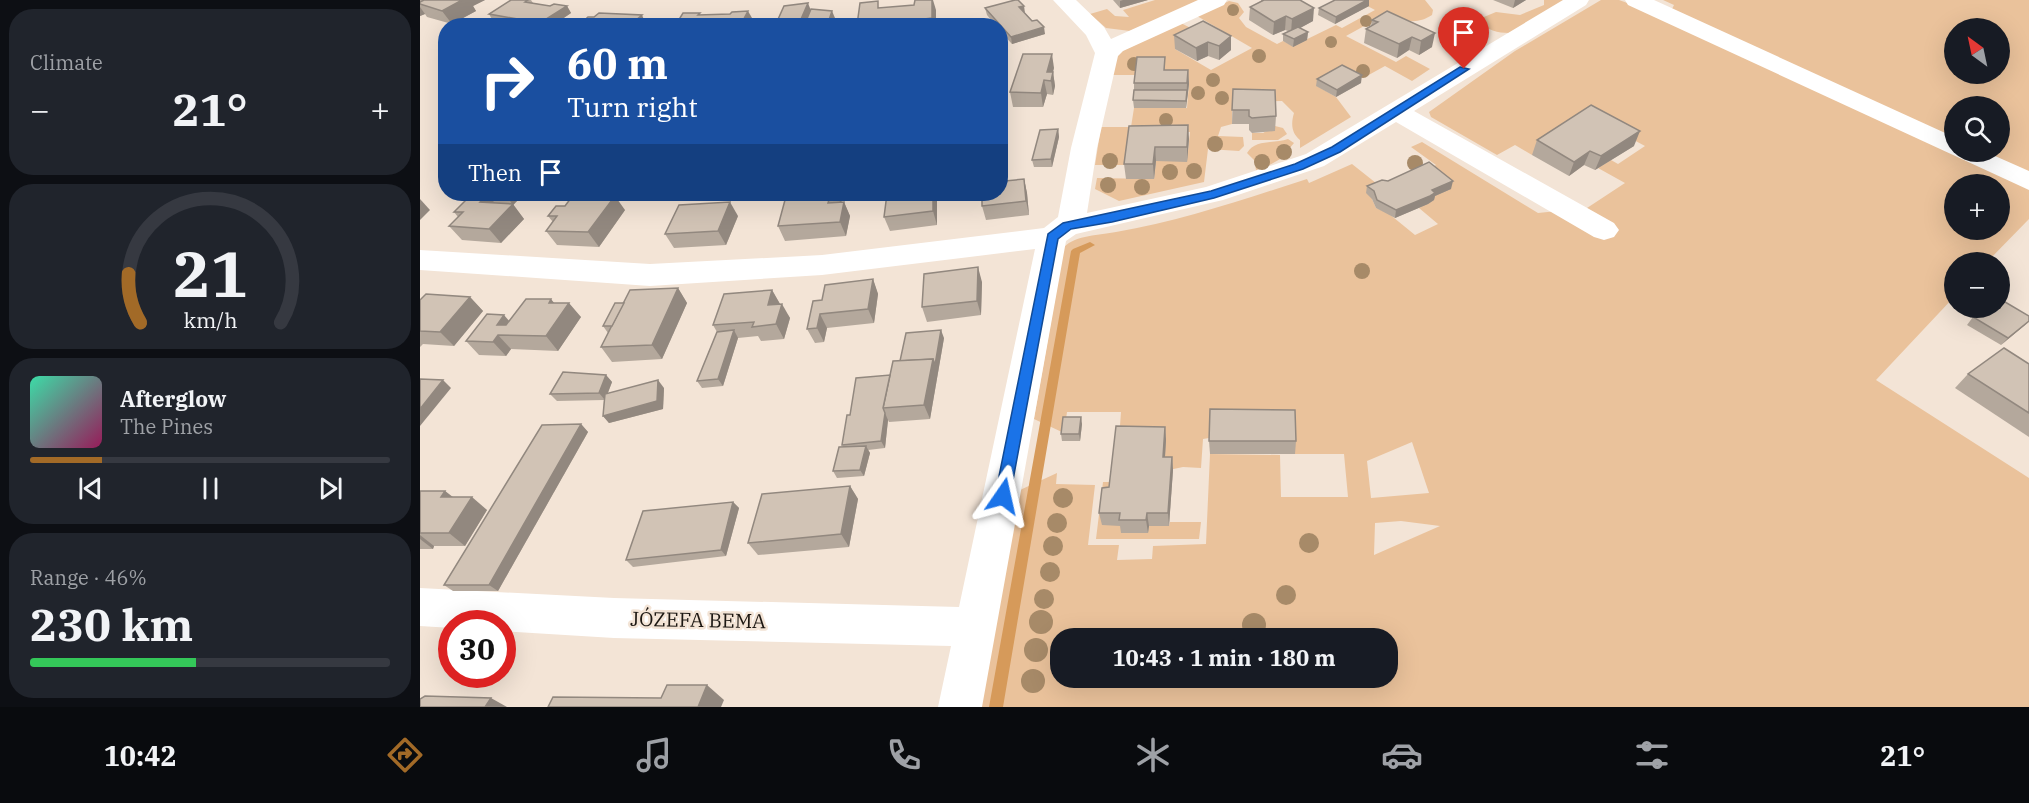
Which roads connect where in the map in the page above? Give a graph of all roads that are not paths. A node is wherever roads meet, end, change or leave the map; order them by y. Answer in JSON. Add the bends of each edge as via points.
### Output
{"nodes":[{"id":1,"x":1064,"y":0,"type":"edge"},
{"id":2,"x":1216,"y":0,"type":"edge"},
{"id":3,"x":1578,"y":0,"type":"edge"},
{"id":4,"x":1636,"y":0,"type":"edge"},
{"id":5,"x":1107,"y":53,"type":"junction"},
{"id":6,"x":1396,"y":111,"type":"junction"},
{"id":7,"x":1944,"y":142,"type":"edge"},
{"id":8,"x":1987,"y":162,"type":"edge"},
{"id":9,"x":2029,"y":181,"type":"edge"},
{"id":10,"x":1604,"y":230,"type":"dead end"},
{"id":11,"x":1060,"y":232,"type":"junction"},
{"id":12,"x":420,"y":260,"type":"edge"},
{"id":13,"x":420,"y":607,"type":"edge"},
{"id":14,"x":977,"y":627,"type":"junction"},
{"id":15,"x":960,"y":707,"type":"edge"}],
"edges":[{"from":1,"to":5,"type":"street","via":[[1096,32]]},
{"from":2,"to":5,"type":"street"},
{"from":3,"to":6,"type":"street"},
{"from":4,"to":7,"type":"street"},
{"from":5,"to":11,"type":"street","via":[[1072,217]]},
{"from":6,"to":10,"type":"street"},
{"from":6,"to":11,"type":"street","via":[[1299,167],[1214,194]]},
{"from":8,"to":9,"type":"street"},
{"from":11,"to":12,"type":"street","via":[[822,265],[650,275]]},
{"from":11,"to":14,"type":"street"},
{"from":13,"to":14,"type":"street","name":"JÓZEFA BEMA","via":[[614,618]]},
{"from":14,"to":15,"type":"street"}]}
